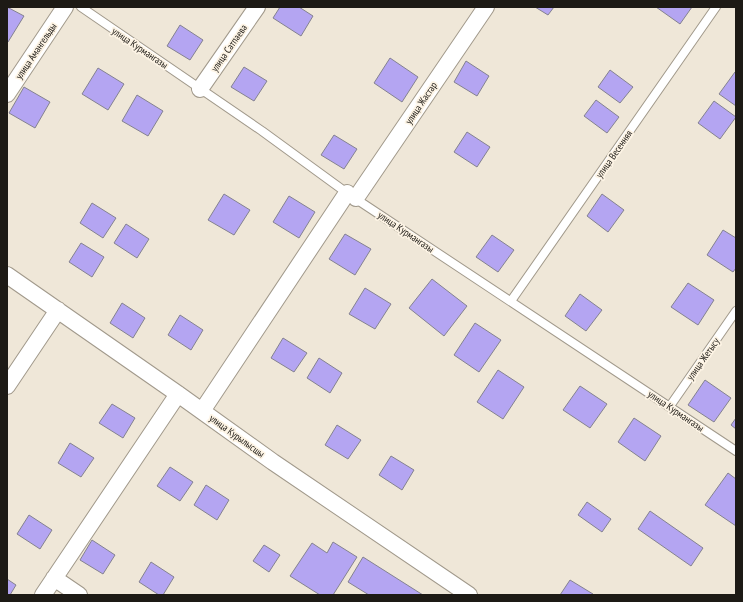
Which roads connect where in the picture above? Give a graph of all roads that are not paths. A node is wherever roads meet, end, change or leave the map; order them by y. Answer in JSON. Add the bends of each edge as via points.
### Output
{"nodes":[{"id":1,"x":65,"y":7,"type":"edge"},
{"id":2,"x":81,"y":7,"type":"edge"},
{"id":3,"x":257,"y":7,"type":"edge"},
{"id":4,"x":486,"y":7,"type":"edge"},
{"id":5,"x":716,"y":7,"type":"edge"},
{"id":6,"x":200,"y":89,"type":"junction"},
{"id":7,"x":7,"y":94,"type":"edge"},
{"id":8,"x":352,"y":196,"type":"junction"},
{"id":9,"x":7,"y":274,"type":"edge"},
{"id":10,"x":511,"y":301,"type":"junction"},
{"id":11,"x":58,"y":310,"type":"junction"},
{"id":12,"x":736,"y":311,"type":"edge"},
{"id":13,"x":7,"y":386,"type":"edge"},
{"id":14,"x":178,"y":394,"type":"junction"},
{"id":15,"x":670,"y":406,"type":"junction"},
{"id":16,"x":202,"y":411,"type":"junction"},
{"id":17,"x":736,"y":451,"type":"edge"},
{"id":18,"x":54,"y":578,"type":"junction"},
{"id":19,"x":43,"y":595,"type":"edge"},
{"id":20,"x":79,"y":595,"type":"edge"},
{"id":21,"x":469,"y":595,"type":"edge"}],
"edges":[{"from":1,"to":7,"type":"street","name":"улица Амангельды"},
{"from":2,"to":6,"type":"lane","name":"улица Курмангазы"},
{"from":3,"to":6,"type":"street","name":"улица Сатпаева"},
{"from":4,"to":8,"type":"street","name":"улица Жастар"},
{"from":5,"to":10,"type":"lane","name":"улица Весенняя"},
{"from":6,"to":8,"type":"lane","name":"улица Курмангазы"},
{"from":8,"to":10,"type":"lane","name":"улица Курмангазы"},
{"from":8,"to":16,"type":"street","name":"улица Жастар"},
{"from":9,"to":11,"type":"street","name":"улица Курылысшы"},
{"from":10,"to":15,"type":"lane","name":"улица Курмангазы"},
{"from":11,"to":13,"type":"street"},
{"from":11,"to":14,"type":"street","name":"улица Курылысшы"},
{"from":12,"to":15,"type":"lane","name":"улица Жетысу"},
{"from":14,"to":16,"type":"street","name":"улица Курылысшы"},
{"from":14,"to":18,"type":"street"},
{"from":15,"to":17,"type":"lane","name":"улица Курмангазы"},
{"from":16,"to":21,"type":"street","name":"улица Курылысшы"},
{"from":18,"to":19,"type":"street"},
{"from":18,"to":20,"type":"street"}]}
